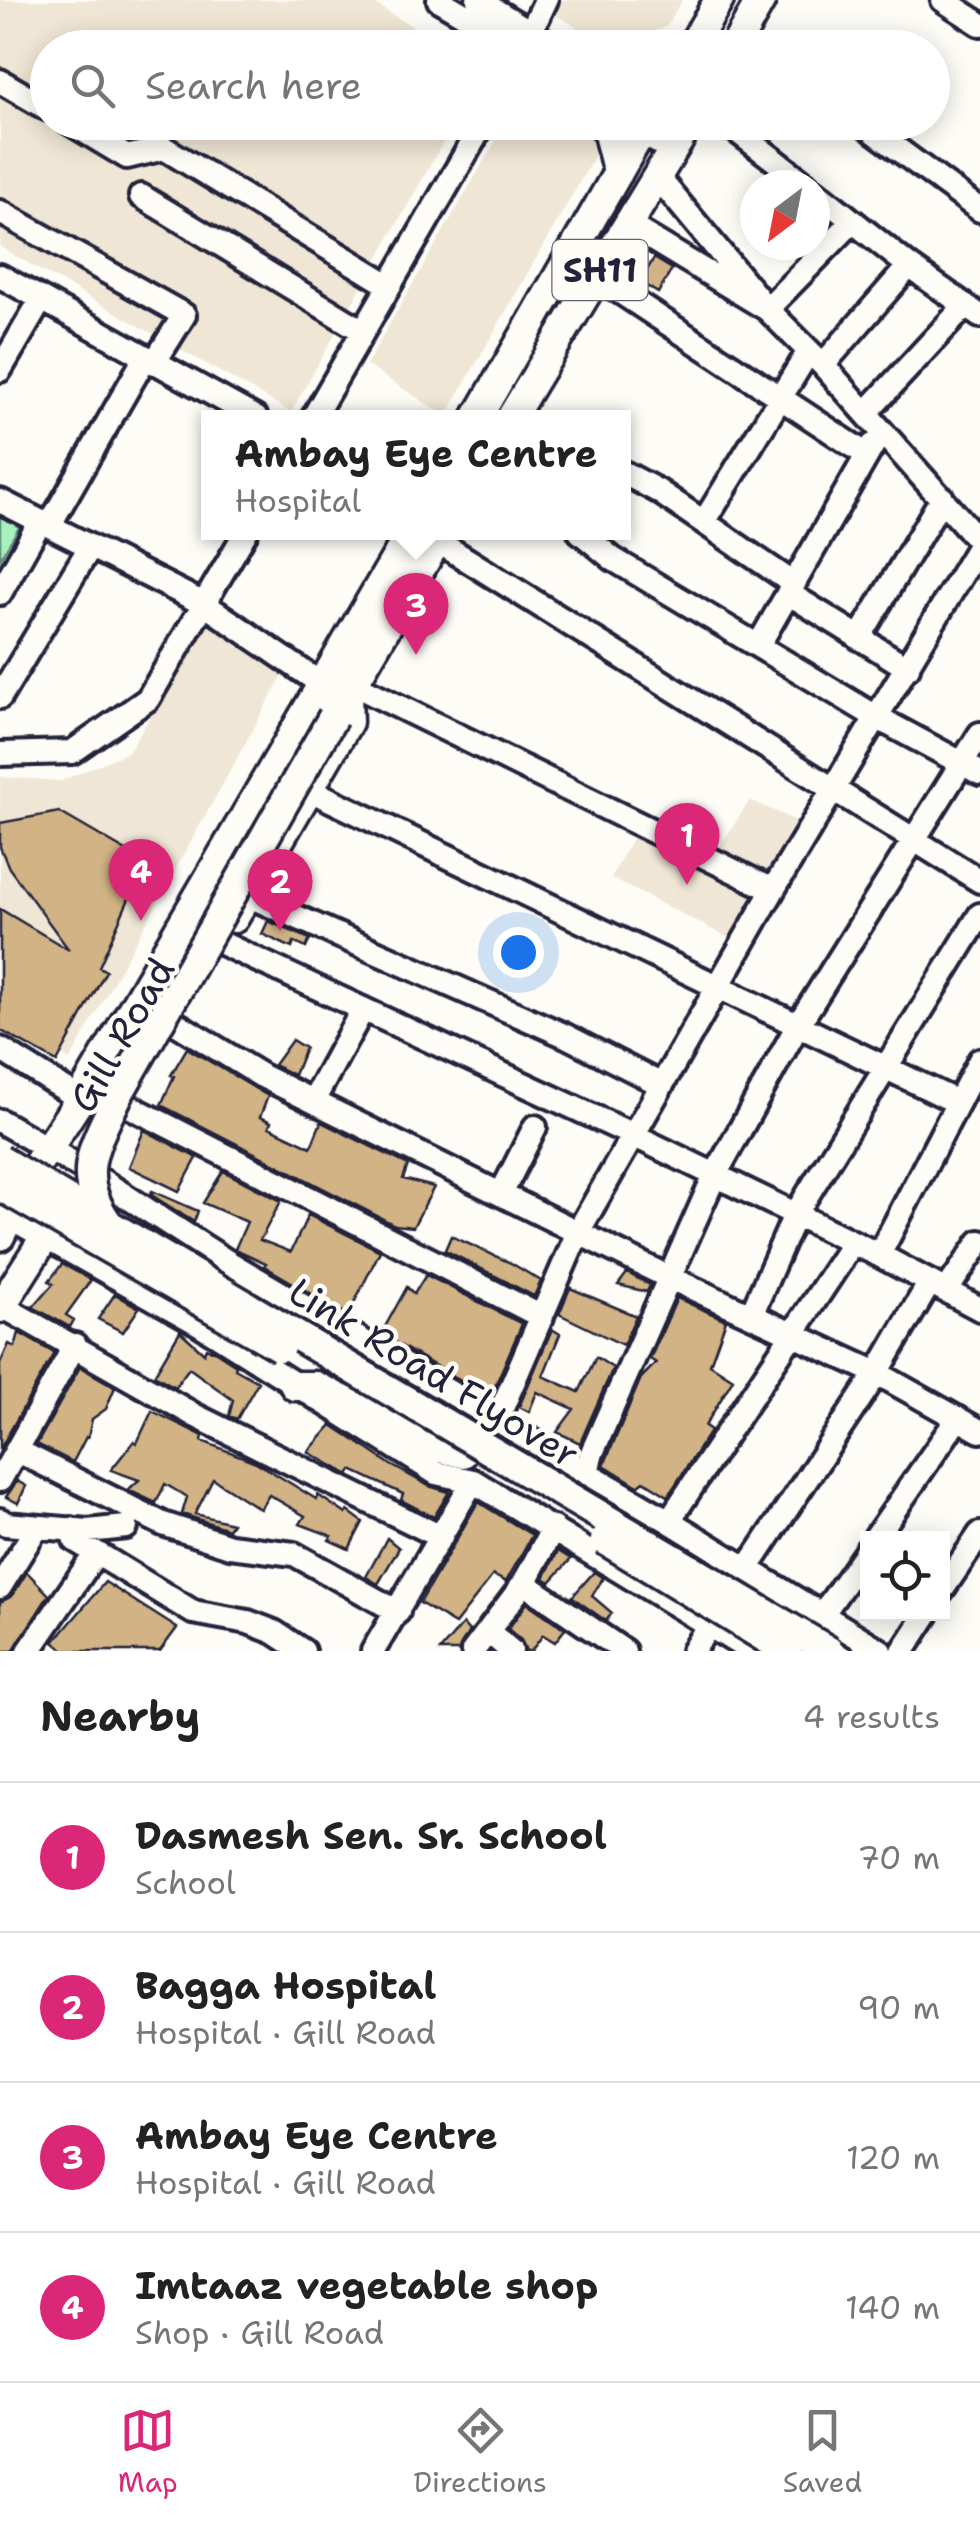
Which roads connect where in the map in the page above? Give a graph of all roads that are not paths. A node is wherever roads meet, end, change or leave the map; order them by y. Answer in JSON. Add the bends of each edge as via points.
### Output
{"nodes":[{"id":1,"x":439,"y":0,"type":"edge"},
{"id":2,"x":478,"y":0,"type":"edge"},
{"id":3,"x":546,"y":0,"type":"edge"},
{"id":4,"x":719,"y":0,"type":"edge"},
{"id":5,"x":762,"y":0,"type":"edge"},
{"id":6,"x":943,"y":0,"type":"edge"},
{"id":7,"x":980,"y":24,"type":"edge"},
{"id":8,"x":500,"y":30,"type":"edge"},
{"id":9,"x":512,"y":30,"type":"edge"},
{"id":10,"x":531,"y":30,"type":"edge"},
{"id":11,"x":702,"y":30,"type":"edge"},
{"id":12,"x":750,"y":30,"type":"edge"},
{"id":13,"x":0,"y":81,"type":"edge"},
{"id":14,"x":30,"y":99,"type":"edge"},
{"id":15,"x":99,"y":140,"type":"edge"},
{"id":16,"x":474,"y":140,"type":"edge"},
{"id":17,"x":609,"y":140,"type":"edge"},
{"id":18,"x":631,"y":140,"type":"edge"},
{"id":19,"x":657,"y":140,"type":"edge"},
{"id":20,"x":678,"y":140,"type":"edge"},
{"id":21,"x":749,"y":140,"type":"edge"},
{"id":22,"x":886,"y":140,"type":"edge"},
{"id":23,"x":672,"y":151,"type":"junction"},
{"id":24,"x":788,"y":170,"type":"edge"},
{"id":25,"x":618,"y":173,"type":"junction"},
{"id":26,"x":656,"y":175,"type":"junction"},
{"id":27,"x":141,"y":196,"type":"dead end"},
{"id":28,"x":830,"y":202,"type":"edge"},
{"id":29,"x":980,"y":210,"type":"edge"},
{"id":30,"x":0,"y":212,"type":"edge"},
{"id":31,"x":853,"y":220,"type":"junction"},
{"id":32,"x":627,"y":224,"type":"junction"},
{"id":33,"x":909,"y":266,"type":"junction"},
{"id":34,"x":0,"y":276,"type":"edge"},
{"id":35,"x":596,"y":276,"type":"junction"},
{"id":36,"x":390,"y":286,"type":"junction"},
{"id":37,"x":41,"y":300,"type":"junction"},
{"id":38,"x":768,"y":309,"type":"junction"},
{"id":39,"x":972,"y":311,"type":"edge"},
{"id":40,"x":363,"y":332,"type":"junction"},
{"id":41,"x":816,"y":358,"type":"junction"},
{"id":42,"x":150,"y":361,"type":"junction"},
{"id":43,"x":0,"y":370,"type":"edge"},
{"id":44,"x":780,"y":398,"type":"junction"},
{"id":45,"x":241,"y":410,"type":"edge"},
{"id":46,"x":318,"y":410,"type":"edge"},
{"id":47,"x":482,"y":410,"type":"edge"},
{"id":48,"x":518,"y":410,"type":"edge"},
{"id":49,"x":874,"y":422,"type":"junction"},
{"id":50,"x":867,"y":455,"type":"junction"},
{"id":51,"x":631,"y":477,"type":"edge"},
{"id":52,"x":942,"y":498,"type":"junction"},
{"id":53,"x":0,"y":502,"type":"edge"},
{"id":54,"x":704,"y":522,"type":"junction"},
{"id":55,"x":45,"y":524,"type":"junction"},
{"id":56,"x":241,"y":540,"type":"edge"},
{"id":57,"x":427,"y":540,"type":"edge"},
{"id":58,"x":438,"y":540,"type":"edge"},
{"id":59,"x":590,"y":540,"type":"edge"},
{"id":60,"x":980,"y":543,"type":"edge"},
{"id":61,"x":90,"y":547,"type":"junction"},
{"id":62,"x":791,"y":589,"type":"junction"},
{"id":63,"x":0,"y":593,"type":"edge"},
{"id":64,"x":204,"y":604,"type":"junction"},
{"id":65,"x":859,"y":638,"type":"junction"},
{"id":66,"x":758,"y":646,"type":"junction"},
{"id":67,"x":908,"y":668,"type":"junction"},
{"id":68,"x":340,"y":696,"type":"junction"},
{"id":69,"x":0,"y":698,"type":"edge"},
{"id":70,"x":878,"y":718,"type":"junction"},
{"id":71,"x":0,"y":734,"type":"edge"},
{"id":72,"x":980,"y":734,"type":"edge"},
{"id":73,"x":0,"y":754,"type":"edge"},
{"id":74,"x":33,"y":755,"type":"junction"},
{"id":75,"x":971,"y":768,"type":"edge"},
{"id":76,"x":834,"y":789,"type":"junction"},
{"id":77,"x":310,"y":790,"type":"junction"},
{"id":78,"x":913,"y":839,"type":"junction"},
{"id":79,"x":980,"y":881,"type":"edge"},
{"id":80,"x":773,"y":890,"type":"junction"},
{"id":81,"x":247,"y":895,"type":"junction"},
{"id":82,"x":980,"y":914,"type":"edge"},
{"id":83,"x":219,"y":942,"type":"junction"},
{"id":84,"x":718,"y":986,"type":"junction"},
{"id":85,"x":363,"y":1009,"type":"junction"},
{"id":86,"x":174,"y":1022,"type":"junction"},
{"id":87,"x":798,"y":1025,"type":"junction"},
{"id":88,"x":0,"y":1049,"type":"edge"},
{"id":89,"x":980,"y":1060,"type":"edge"},
{"id":90,"x":884,"y":1066,"type":"junction"},
{"id":91,"x":662,"y":1085,"type":"junction"},
{"id":92,"x":80,"y":1100,"type":"junction"},
{"id":93,"x":313,"y":1101,"type":"junction"},
{"id":94,"x":956,"y":1102,"type":"junction"},
{"id":95,"x":125,"y":1104,"type":"junction"},
{"id":96,"x":0,"y":1122,"type":"edge"},
{"id":97,"x":535,"y":1126,"type":"dead end"},
{"id":98,"x":633,"y":1135,"type":"junction"},
{"id":99,"x":49,"y":1150,"type":"junction"},
{"id":100,"x":0,"y":1160,"type":"edge"},
{"id":101,"x":88,"y":1171,"type":"junction"},
{"id":102,"x":714,"y":1176,"type":"junction"},
{"id":103,"x":0,"y":1186,"type":"edge"},
{"id":104,"x":501,"y":1194,"type":"junction"},
{"id":105,"x":795,"y":1215,"type":"junction"},
{"id":106,"x":4,"y":1222,"type":"edge"},
{"id":107,"x":108,"y":1224,"type":"junction"},
{"id":108,"x":578,"y":1232,"type":"junction"},
{"id":109,"x":45,"y":1238,"type":"junction"},
{"id":110,"x":980,"y":1242,"type":"edge"},
{"id":111,"x":852,"y":1244,"type":"junction"},
{"id":112,"x":879,"y":1255,"type":"junction"},
{"id":113,"x":668,"y":1277,"type":"junction"},
{"id":114,"x":938,"y":1287,"type":"junction"},
{"id":115,"x":1,"y":1307,"type":"edge"},
{"id":116,"x":980,"y":1309,"type":"edge"},
{"id":117,"x":751,"y":1315,"type":"junction"},
{"id":118,"x":542,"y":1317,"type":"junction"},
{"id":119,"x":792,"y":1334,"type":"junction"},
{"id":120,"x":75,"y":1345,"type":"junction"},
{"id":121,"x":877,"y":1373,"type":"junction"},
{"id":122,"x":295,"y":1386,"type":"junction"},
{"id":123,"x":958,"y":1418,"type":"junction"},
{"id":124,"x":497,"y":1420,"type":"junction"},
{"id":125,"x":980,"y":1431,"type":"edge"},
{"id":126,"x":18,"y":1451,"type":"junction"},
{"id":127,"x":463,"y":1453,"type":"junction"},
{"id":128,"x":587,"y":1472,"type":"junction"},
{"id":129,"x":0,"y":1480,"type":"edge"},
{"id":130,"x":473,"y":1481,"type":"junction"},
{"id":131,"x":0,"y":1520,"type":"edge"},
{"id":132,"x":669,"y":1520,"type":"junction"},
{"id":133,"x":36,"y":1526,"type":"junction"},
{"id":134,"x":126,"y":1527,"type":"dead end"},
{"id":135,"x":553,"y":1528,"type":"junction"},
{"id":136,"x":70,"y":1529,"type":"junction"},
{"id":137,"x":880,"y":1531,"type":"edge"},
{"id":138,"x":980,"y":1534,"type":"edge"},
{"id":139,"x":442,"y":1538,"type":"junction"},
{"id":140,"x":699,"y":1539,"type":"junction"},
{"id":141,"x":96,"y":1553,"type":"junction"},
{"id":142,"x":860,"y":1560,"type":"edge"},
{"id":143,"x":747,"y":1569,"type":"junction"},
{"id":144,"x":950,"y":1578,"type":"edge"},
{"id":145,"x":524,"y":1583,"type":"junction"},
{"id":146,"x":0,"y":1587,"type":"edge"},
{"id":147,"x":668,"y":1600,"type":"junction"},
{"id":148,"x":398,"y":1612,"type":"junction"},
{"id":149,"x":822,"y":1615,"type":"junction"},
{"id":150,"x":922,"y":1621,"type":"edge"},
{"id":151,"x":708,"y":1626,"type":"junction"},
{"id":152,"x":489,"y":1632,"type":"junction"},
{"id":153,"x":29,"y":1651,"type":"edge"},
{"id":154,"x":303,"y":1651,"type":"edge"},
{"id":155,"x":373,"y":1651,"type":"edge"},
{"id":156,"x":474,"y":1651,"type":"edge"},
{"id":157,"x":511,"y":1651,"type":"edge"},
{"id":158,"x":624,"y":1651,"type":"edge"},
{"id":159,"x":693,"y":1651,"type":"edge"},
{"id":160,"x":751,"y":1651,"type":"edge"},
{"id":161,"x":788,"y":1651,"type":"edge"},
{"id":162,"x":829,"y":1651,"type":"edge"},
{"id":163,"x":881,"y":1651,"type":"edge"},
{"id":164,"x":902,"y":1651,"type":"edge"}],
"edges":[{"from":1,"to":8,"type":"street"},
{"from":2,"to":9,"type":"street"},
{"from":3,"to":10,"type":"street"},
{"from":4,"to":11,"type":"main road"},
{"from":5,"to":12,"type":"main road"},
{"from":6,"to":7,"type":"street"},
{"from":13,"to":14,"type":"street"},
{"from":15,"to":36,"type":"street","via":[[127,157],[164,148]]},
{"from":16,"to":36,"type":"street"},
{"from":17,"to":25,"type":"main road"},
{"from":18,"to":25,"type":"main road","number":"SH11"},
{"from":19,"to":23,"type":"street"},
{"from":20,"to":23,"type":"main road","number":"SH11"},
{"from":21,"to":24,"type":"street"},
{"from":22,"to":29,"type":"street"},
{"from":23,"to":26,"type":"main road","number":"SH11"},
{"from":25,"to":47,"type":"main road","number":"SH11"},
{"from":26,"to":32,"type":"main road","number":"SH11"},
{"from":26,"to":38,"type":"street"},
{"from":27,"to":40,"type":"street"},
{"from":28,"to":31,"type":"street"},
{"from":30,"to":42,"type":"street","via":[[184,315]]},
{"from":31,"to":33,"type":"street"},
{"from":31,"to":38,"type":"street"},
{"from":32,"to":35,"type":"main road","number":"SH11"},
{"from":32,"to":38,"type":"street"},
{"from":33,"to":39,"type":"street"},
{"from":33,"to":41,"type":"street"},
{"from":34,"to":37,"type":"street"},
{"from":35,"to":44,"type":"street"},
{"from":35,"to":48,"type":"main road","number":"SH11"},
{"from":36,"to":40,"type":"street"},
{"from":37,"to":42,"type":"street"},
{"from":37,"to":43,"type":"street"},
{"from":38,"to":41,"type":"street"},
{"from":39,"to":49,"type":"street"},
{"from":40,"to":46,"type":"street"},
{"from":41,"to":44,"type":"street"},
{"from":41,"to":49,"type":"street"},
{"from":42,"to":45,"type":"street"},
{"from":42,"to":55,"type":"street"},
{"from":44,"to":50,"type":"street"},
{"from":44,"to":54,"type":"street"},
{"from":49,"to":50,"type":"street"},
{"from":49,"to":52,"type":"street"},
{"from":50,"to":62,"type":"street"},
{"from":51,"to":54,"type":"street"},
{"from":52,"to":60,"type":"street"},
{"from":52,"to":65,"type":"street"},
{"from":53,"to":55,"type":"street"},
{"from":54,"to":62,"type":"street"},
{"from":55,"to":61,"type":"street"},
{"from":55,"to":63,"type":"street"},
{"from":56,"to":64,"type":"street"},
{"from":57,"to":68,"type":"main road","name":"Gill Road"},
{"from":58,"to":76,"type":"street"},
{"from":59,"to":66,"type":"street"},
{"from":60,"to":67,"type":"street"},
{"from":61,"to":64,"type":"street"},
{"from":61,"to":69,"type":"street"},
{"from":62,"to":65,"type":"street"},
{"from":62,"to":66,"type":"street"},
{"from":64,"to":68,"type":"street"},
{"from":64,"to":74,"type":"street","via":[[148,699],[72,752]]},
{"from":65,"to":67,"type":"street"},
{"from":66,"to":70,"type":"street"},
{"from":67,"to":70,"type":"street"},
{"from":68,"to":77,"type":"main road","name":"Gill Road","via":[[348,722]]},
{"from":68,"to":80,"type":"street"},
{"from":68,"to":92,"type":"main road","name":"Gill Road"},
{"from":68,"to":107,"type":"main road","bridge":true,"via":[[92,1152],[90,1193]]},
{"from":70,"to":75,"type":"street"},
{"from":70,"to":76,"type":"street"},
{"from":71,"to":74,"type":"street"},
{"from":72,"to":75,"type":"street"},
{"from":73,"to":74,"type":"street"},
{"from":75,"to":78,"type":"street"},
{"from":76,"to":78,"type":"street"},
{"from":76,"to":80,"type":"street"},
{"from":77,"to":81,"type":"main road","name":"Gill Road"},
{"from":77,"to":84,"type":"street"},
{"from":78,"to":79,"type":"street"},
{"from":78,"to":87,"type":"street"},
{"from":80,"to":84,"type":"street"},
{"from":81,"to":83,"type":"main road","name":"Gill Road"},
{"from":81,"to":91,"type":"street"},
{"from":82,"to":90,"type":"street"},
{"from":83,"to":85,"type":"street"},
{"from":83,"to":86,"type":"main road","name":"Gill Road"},
{"from":84,"to":87,"type":"street"},
{"from":84,"to":91,"type":"street"},
{"from":85,"to":93,"type":"street"},
{"from":85,"to":98,"type":"street"},
{"from":86,"to":93,"type":"street"},
{"from":86,"to":95,"type":"main road","name":"Gill Road"},
{"from":87,"to":90,"type":"street"},
{"from":87,"to":102,"type":"street"},
{"from":88,"to":92,"type":"street"},
{"from":89,"to":94,"type":"street"},
{"from":90,"to":94,"type":"street"},
{"from":90,"to":105,"type":"street"},
{"from":91,"to":98,"type":"street"},
{"from":92,"to":99,"type":"main road","name":"Gill Road"},
{"from":93,"to":104,"type":"street"},
{"from":94,"to":112,"type":"street"},
{"from":95,"to":101,"type":"main road","name":"Gill Road"},
{"from":95,"to":118,"type":"street"},
{"from":96,"to":99,"type":"street"},
{"from":97,"to":104,"type":"street"},
{"from":98,"to":102,"type":"street"},
{"from":98,"to":108,"type":"street"},
{"from":99,"to":101,"type":"street"},
{"from":99,"to":106,"type":"main road","name":"Gill Road"},
{"from":100,"to":107,"type":"main road","name":"Link Road Flyover","bridge":true},
{"from":101,"to":109,"type":"main road","name":"Gill Road"},
{"from":101,"to":124,"type":"street"},
{"from":102,"to":105,"type":"street"},
{"from":102,"to":113,"type":"street"},
{"from":103,"to":127,"type":"main road","name":"Link Road Flyover","bridge":true},
{"from":104,"to":108,"type":"street"},
{"from":105,"to":111,"type":"street"},
{"from":105,"to":117,"type":"street"},
{"from":106,"to":109,"type":"street"},
{"from":107,"to":162,"type":"main road","name":"Link Road Flyover","bridge":true},
{"from":108,"to":113,"type":"street"},
{"from":108,"to":118,"type":"street"},
{"from":109,"to":115,"type":"main road","name":"Gill Road"},
{"from":109,"to":122,"type":"street"},
{"from":110,"to":114,"type":"street"},
{"from":111,"to":112,"type":"street"},
{"from":111,"to":119,"type":"street"},
{"from":112,"to":114,"type":"street"},
{"from":113,"to":117,"type":"street"},
{"from":113,"to":128,"type":"street"},
{"from":114,"to":116,"type":"street"},
{"from":114,"to":121,"type":"street"},
{"from":115,"to":120,"type":"street"},
{"from":117,"to":119,"type":"street"},
{"from":118,"to":124,"type":"street"},
{"from":119,"to":121,"type":"street"},
{"from":119,"to":132,"type":"street"},
{"from":120,"to":126,"type":"street"},
{"from":120,"to":139,"type":"street","via":[[196,1416]]},
{"from":121,"to":123,"type":"street"},
{"from":121,"to":143,"type":"street"},
{"from":122,"to":127,"type":"main road","via":[[314,1386],[436,1447]]},
{"from":122,"to":130,"type":"street","via":[[436,1474]]},
{"from":123,"to":125,"type":"street"},
{"from":123,"to":137,"type":"street"},
{"from":124,"to":128,"type":"street"},
{"from":126,"to":129,"type":"street"},
{"from":126,"to":148,"type":"street","via":[[163,1524],[230,1546],[294,1554]]},
{"from":127,"to":161,"type":"main road","name":"Link Road Flyover","bridge":true},
{"from":128,"to":132,"type":"street"},
{"from":130,"to":135,"type":"street"},
{"from":130,"to":139,"type":"street"},
{"from":131,"to":133,"type":"street"},
{"from":132,"to":140,"type":"street"},
{"from":133,"to":136,"type":"street"},
{"from":133,"to":146,"type":"street"},
{"from":134,"to":136,"type":"street"},
{"from":135,"to":145,"type":"street"},
{"from":135,"to":147,"type":"street"},
{"from":136,"to":141,"type":"street"},
{"from":138,"to":144,"type":"street"},
{"from":139,"to":148,"type":"street"},
{"from":140,"to":143,"type":"street"},
{"from":140,"to":147,"type":"street"},
{"from":141,"to":153,"type":"street"},
{"from":141,"to":154,"type":"street","via":[[194,1612],[248,1622]]},
{"from":142,"to":149,"type":"street"},
{"from":143,"to":149,"type":"street"},
{"from":145,"to":152,"type":"street"},
{"from":145,"to":158,"type":"street"},
{"from":147,"to":151,"type":"street"},
{"from":148,"to":155,"type":"street"},
{"from":149,"to":163,"type":"street"},
{"from":150,"to":164,"type":"street"},
{"from":151,"to":159,"type":"street"},
{"from":151,"to":160,"type":"street"},
{"from":152,"to":156,"type":"street"},
{"from":152,"to":157,"type":"street"}]}
